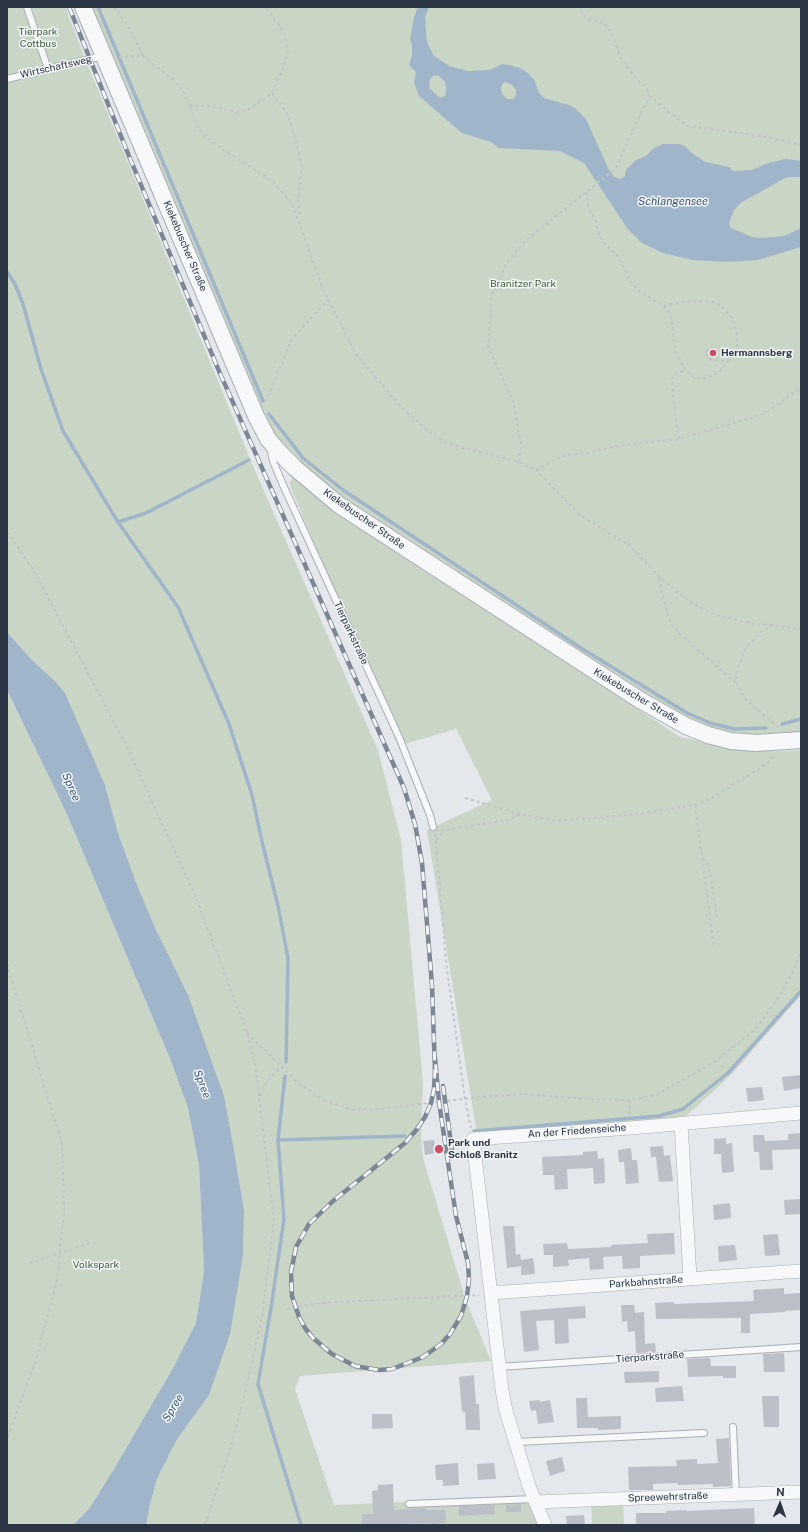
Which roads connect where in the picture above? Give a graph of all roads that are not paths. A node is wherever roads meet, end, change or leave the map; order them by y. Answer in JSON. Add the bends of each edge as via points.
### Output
{"nodes":[{"id":1,"x":27,"y":7,"type":"edge"},
{"id":2,"x":83,"y":7,"type":"edge"},
{"id":3,"x":105,"y":56,"type":"junction"},
{"id":4,"x":48,"y":69,"type":"junction"},
{"id":5,"x":7,"y":79,"type":"edge"},
{"id":6,"x":268,"y":439,"type":"junction"},
{"id":7,"x":801,"y":740,"type":"edge"},
{"id":8,"x":433,"y":828,"type":"road end"},
{"id":9,"x":801,"y":1113,"type":"edge"},
{"id":10,"x":681,"y":1123,"type":"junction"},
{"id":11,"x":801,"y":1271,"type":"edge"},
{"id":12,"x":690,"y":1278,"type":"junction"},
{"id":13,"x":491,"y":1293,"type":"junction"},
{"id":14,"x":801,"y":1347,"type":"edge"},
{"id":15,"x":499,"y":1368,"type":"junction"},
{"id":16,"x":733,"y":1427,"type":"dead end"},
{"id":17,"x":704,"y":1433,"type":"dead end"},
{"id":18,"x":516,"y":1442,"type":"junction"},
{"id":19,"x":801,"y":1492,"type":"edge"},
{"id":20,"x":736,"y":1495,"type":"junction"},
{"id":21,"x":534,"y":1500,"type":"junction"},
{"id":22,"x":409,"y":1504,"type":"dead end"},
{"id":23,"x":545,"y":1525,"type":"edge"}],
"edges":[{"from":1,"to":4,"type":"lane"},
{"from":2,"to":3,"type":"street","name":"Kiekebuscher Straße"},
{"from":3,"to":4,"type":"lane","name":"Wirtschaftsweg"},
{"from":3,"to":6,"type":"street","name":"Kiekebuscher Straße","via":[[256,416]]},
{"from":4,"to":5,"type":"lane","name":"Wirtschaftsweg"},
{"from":6,"to":7,"type":"street","name":"Kiekebuscher Straße","via":[[295,468],[339,505],[640,700],[686,726],[731,741],[756,743]]},
{"from":6,"to":8,"type":"lane","name":"Tierparkstraße","via":[[273,461],[399,737]]},
{"from":9,"to":10,"type":"street","name":"An der Friedenseiche"},
{"from":10,"to":12,"type":"street"},
{"from":10,"to":13,"type":"street","name":"An der Friedenseiche","via":[[473,1138]]},
{"from":11,"to":12,"type":"street","name":"Parkbahnstraße"},
{"from":12,"to":13,"type":"street","name":"Parkbahnstraße"},
{"from":13,"to":15,"type":"street"},
{"from":14,"to":15,"type":"lane","name":"Tierparkstraße"},
{"from":15,"to":18,"type":"street","via":[[506,1411]]},
{"from":16,"to":20,"type":"lane"},
{"from":17,"to":18,"type":"lane"},
{"from":18,"to":21,"type":"street"},
{"from":19,"to":20,"type":"street","name":"Spreewehrstraße"},
{"from":20,"to":21,"type":"street","name":"Spreewehrstraße"},
{"from":21,"to":22,"type":"lane"},
{"from":21,"to":23,"type":"street"}]}
